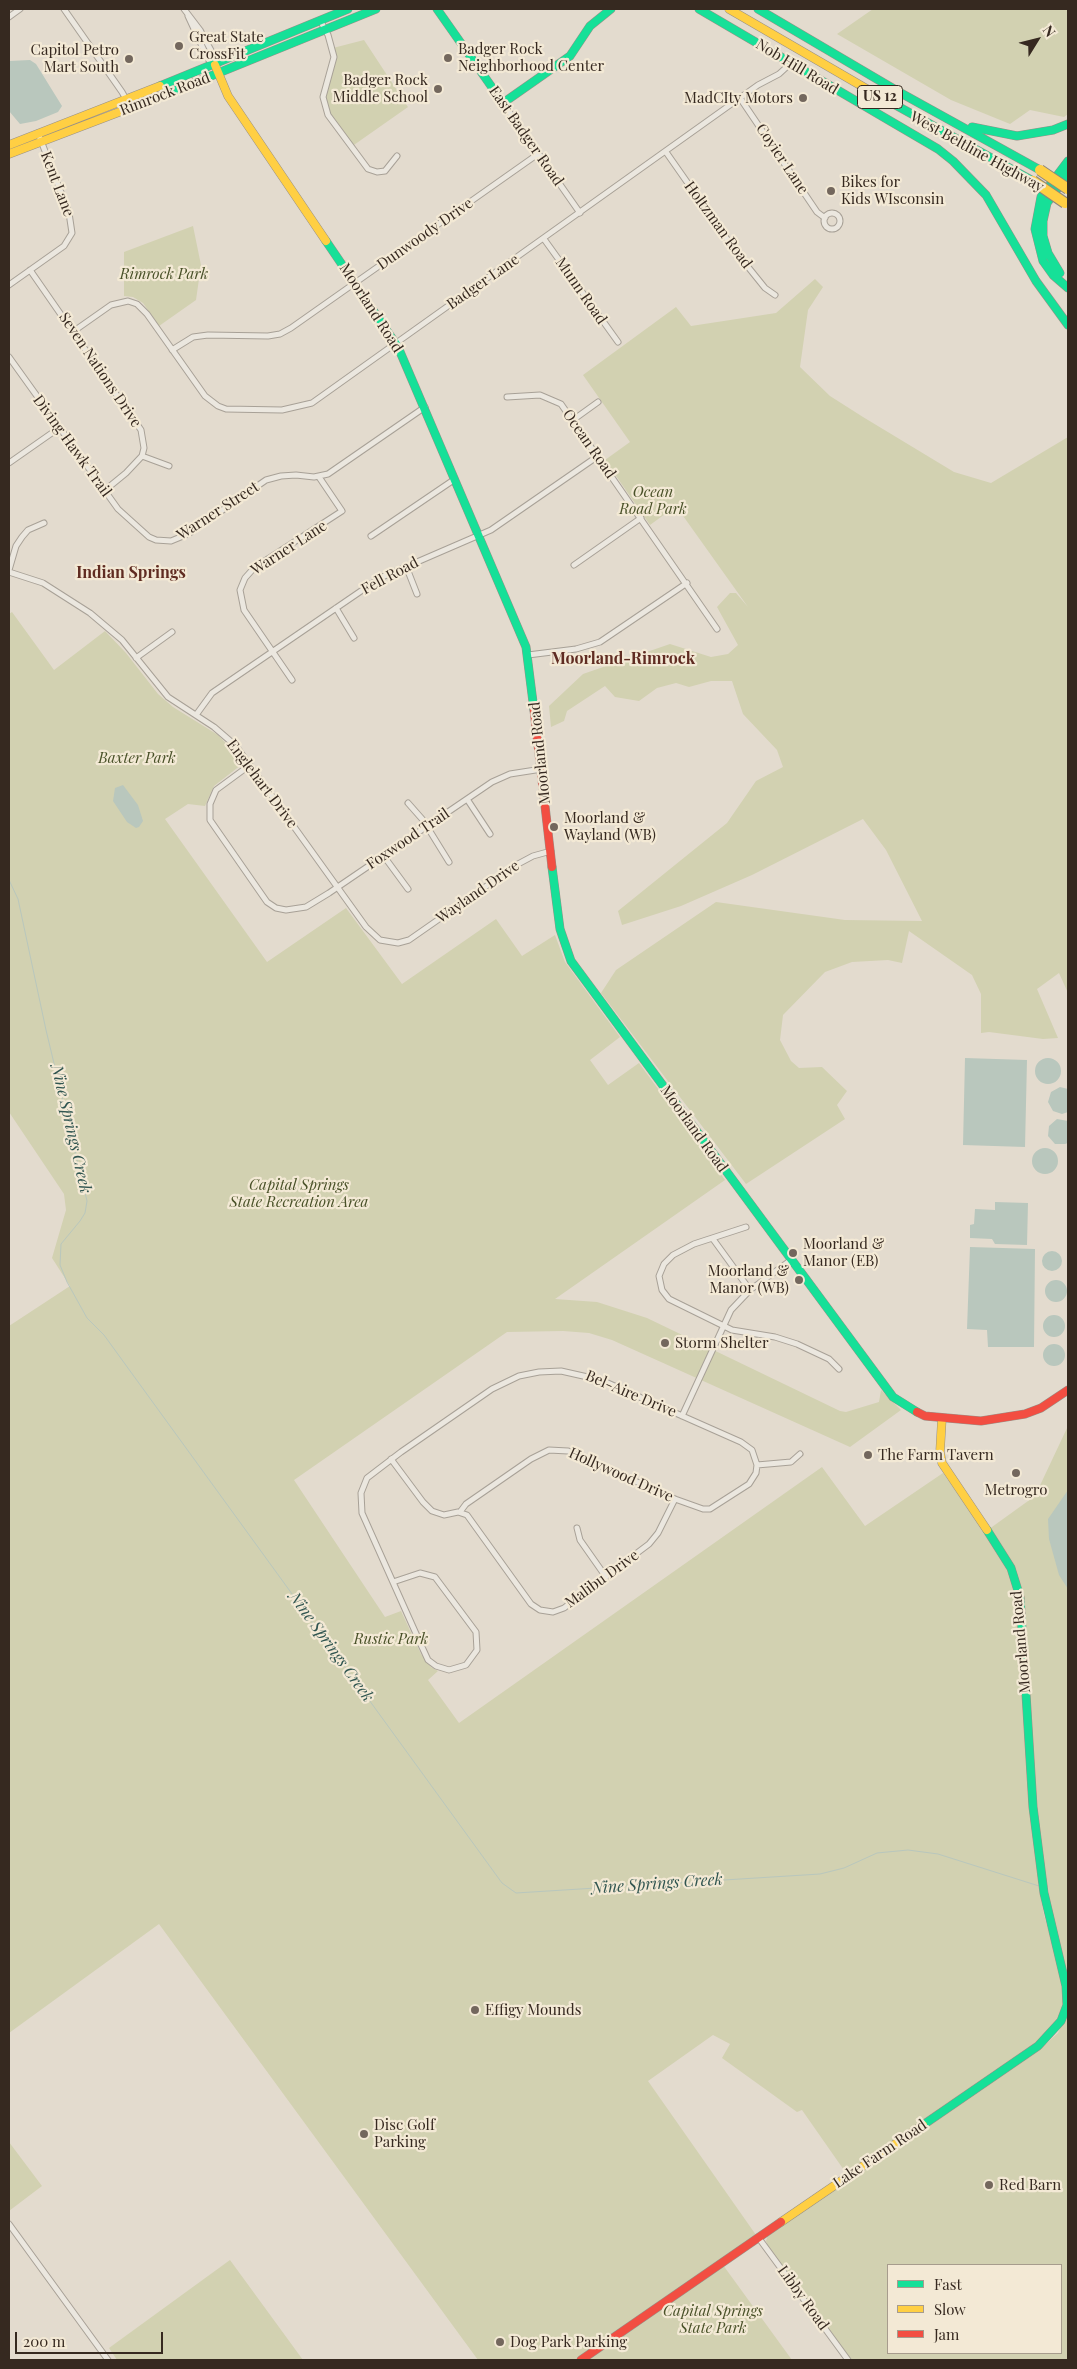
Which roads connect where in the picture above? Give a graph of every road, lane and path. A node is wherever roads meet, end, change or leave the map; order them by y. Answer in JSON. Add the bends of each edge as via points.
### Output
{"nodes":[{"id":1,"x":20,"y":9,"type":"edge"},
{"id":2,"x":64,"y":9,"type":"edge"},
{"id":3,"x":184,"y":9,"type":"edge"},
{"id":4,"x":348,"y":9,"type":"edge"},
{"id":5,"x":376,"y":9,"type":"edge"},
{"id":6,"x":437,"y":9,"type":"edge"},
{"id":7,"x":611,"y":9,"type":"edge"},
{"id":8,"x":699,"y":9,"type":"edge"},
{"id":9,"x":729,"y":9,"type":"edge"},
{"id":10,"x":758,"y":9,"type":"edge"},
{"id":11,"x":770,"y":9,"type":"edge"},
{"id":12,"x":9,"y":17,"type":"edge"},
{"id":13,"x":322,"y":25,"type":"junction"},
{"id":14,"x":836,"y":54,"type":"junction"},
{"id":15,"x":791,"y":63,"type":"junction"},
{"id":16,"x":217,"y":69,"type":"junction"},
{"id":17,"x":740,"y":98,"type":"junction"},
{"id":18,"x":128,"y":103,"type":"junction"},
{"id":19,"x":503,"y":103,"type":"junction"},
{"id":20,"x":955,"y":123,"type":"junction"},
{"id":21,"x":1068,"y":124,"type":"edge"},
{"id":22,"x":39,"y":138,"type":"junction"},
{"id":23,"x":9,"y":145,"type":"edge"},
{"id":24,"x":666,"y":152,"type":"junction"},
{"id":25,"x":9,"y":154,"type":"edge"},
{"id":26,"x":538,"y":154,"type":"junction"},
{"id":27,"x":397,"y":156,"type":"dead end"},
{"id":28,"x":1068,"y":161,"type":"edge"},
{"id":29,"x":1068,"y":174,"type":"edge"},
{"id":30,"x":1068,"y":189,"type":"edge"},
{"id":31,"x":1067,"y":205,"type":"edge"},
{"id":32,"x":580,"y":213,"type":"junction"},
{"id":33,"x":825,"y":218,"type":"dead end"},
{"id":34,"x":544,"y":239,"type":"junction"},
{"id":35,"x":30,"y":270,"type":"junction"},
{"id":36,"x":1068,"y":280,"type":"edge"},
{"id":37,"x":9,"y":284,"type":"edge"},
{"id":38,"x":355,"y":284,"type":"junction"},
{"id":39,"x":1068,"y":288,"type":"edge"},
{"id":40,"x":775,"y":294,"type":"dead end"},
{"id":41,"x":1068,"y":325,"type":"edge"},
{"id":42,"x":74,"y":331,"type":"junction"},
{"id":43,"x":618,"y":342,"type":"dead end"},
{"id":44,"x":397,"y":344,"type":"junction"},
{"id":45,"x":172,"y":350,"type":"junction"},
{"id":46,"x":9,"y":356,"type":"edge"},
{"id":47,"x":507,"y":398,"type":"dead end"},
{"id":48,"x":598,"y":402,"type":"dead end"},
{"id":49,"x":425,"y":407,"type":"junction"},
{"id":50,"x":573,"y":420,"type":"junction"},
{"id":51,"x":59,"y":428,"type":"junction"},
{"id":52,"x":142,"y":456,"type":"junction"},
{"id":53,"x":598,"y":456,"type":"junction"},
{"id":54,"x":9,"y":463,"type":"edge"},
{"id":55,"x":169,"y":466,"type":"dead end"},
{"id":56,"x":319,"y":477,"type":"junction"},
{"id":57,"x":455,"y":479,"type":"junction"},
{"id":58,"x":104,"y":491,"type":"junction"},
{"id":59,"x":641,"y":518,"type":"junction"},
{"id":60,"x":44,"y":523,"type":"dead end"},
{"id":61,"x":142,"y":531,"type":"joint"},
{"id":62,"x":371,"y":536,"type":"dead end"},
{"id":63,"x":479,"y":536,"type":"junction"},
{"id":64,"x":574,"y":565,"type":"dead end"},
{"id":65,"x":406,"y":566,"type":"junction"},
{"id":66,"x":9,"y":571,"type":"edge"},
{"id":67,"x":687,"y":583,"type":"junction"},
{"id":68,"x":417,"y":594,"type":"dead end"},
{"id":69,"x":336,"y":608,"type":"junction"},
{"id":70,"x":717,"y":628,"type":"dead end"},
{"id":71,"x":172,"y":632,"type":"dead end"},
{"id":72,"x":354,"y":638,"type":"dead end"},
{"id":73,"x":272,"y":652,"type":"junction"},
{"id":74,"x":528,"y":655,"type":"junction"},
{"id":75,"x":136,"y":658,"type":"junction"},
{"id":76,"x":292,"y":680,"type":"dead end"},
{"id":77,"x":196,"y":716,"type":"junction"},
{"id":78,"x":250,"y":765,"type":"junction"},
{"id":79,"x":542,"y":769,"type":"junction"},
{"id":80,"x":467,"y":799,"type":"junction"},
{"id":81,"x":408,"y":803,"type":"dead end"},
{"id":82,"x":425,"y":827,"type":"junction"},
{"id":83,"x":490,"y":834,"type":"dead end"},
{"id":84,"x":551,"y":851,"type":"junction"},
{"id":85,"x":383,"y":855,"type":"junction"},
{"id":86,"x":449,"y":862,"type":"dead end"},
{"id":87,"x":337,"y":887,"type":"junction"},
{"id":88,"x":408,"y":890,"type":"dead end"},
{"id":89,"x":409,"y":940,"type":"joint"},
{"id":90,"x":746,"y":1227,"type":"dead end"},
{"id":91,"x":713,"y":1239,"type":"junction"},
{"id":92,"x":791,"y":1260,"type":"junction"},
{"id":93,"x":750,"y":1290,"type":"junction"},
{"id":94,"x":724,"y":1325,"type":"junction"},
{"id":95,"x":839,"y":1369,"type":"dead end"},
{"id":96,"x":1068,"y":1390,"type":"edge"},
{"id":97,"x":682,"y":1416,"type":"junction"},
{"id":98,"x":942,"y":1418,"type":"junction"},
{"id":99,"x":800,"y":1454,"type":"dead end"},
{"id":100,"x":392,"y":1459,"type":"junction"},
{"id":101,"x":757,"y":1465,"type":"junction"},
{"id":102,"x":674,"y":1499,"type":"junction"},
{"id":103,"x":460,"y":1512,"type":"junction"},
{"id":104,"x":577,"y":1528,"type":"dead end"},
{"id":105,"x":606,"y":1577,"type":"junction"},
{"id":106,"x":393,"y":1582,"type":"junction"},
{"id":107,"x":1043,"y":1888,"type":"joint"},
{"id":108,"x":9,"y":2224,"type":"edge"},
{"id":109,"x":758,"y":2237,"type":"junction"},
{"id":110,"x":108,"y":2360,"type":"edge"},
{"id":111,"x":581,"y":2360,"type":"edge"},
{"id":112,"x":848,"y":2360,"type":"edge"}],
"edges":[{"from":1,"to":12,"type":"street"},
{"from":2,"to":18,"type":"street"},
{"from":3,"to":16,"type":"street","via":[[200,30]]},
{"from":4,"to":13,"type":"main road","name":"Rimrock Road"},
{"from":5,"to":13,"type":"main road","name":"Rimrock Road"},
{"from":6,"to":19,"type":"main road","name":"East Badger Road"},
{"from":7,"to":19,"type":"main road","via":[[590,26],[570,56]]},
{"from":8,"to":15,"type":"main road","name":"Nob Hill Road"},
{"from":9,"to":31,"type":"main road","name":"West Beltline Highway","number":"US 12","bridge":true},
{"from":10,"to":14,"type":"main road","name":"West Beltline Highway","number":"US 12"},
{"from":11,"to":14,"type":"main road"},
{"from":13,"to":16,"type":"main road","name":"Rimrock Road"},
{"from":13,"to":27,"type":"street","via":[[334,57],[323,97],[328,114],[368,169],[385,170]]},
{"from":14,"to":20,"type":"main road","name":"West Beltline Highway","number":"US 12"},
{"from":15,"to":17,"type":"street","name":"Badger Lane","via":[[780,74]]},
{"from":15,"to":41,"type":"main road","name":"Nob Hill Road","via":[[938,149],[965,171],[986,195],[1036,281]]},
{"from":16,"to":18,"type":"main road","name":"Rimrock Road"},
{"from":16,"to":38,"type":"main road","name":"Moorland Road","via":[[228,96]]},
{"from":17,"to":24,"type":"street","name":"Badger Lane"},
{"from":17,"to":33,"type":"street","name":"Coyier Lane"},
{"from":18,"to":22,"type":"main road","name":"Rimrock Road"},
{"from":19,"to":26,"type":"street","name":"East Badger Road"},
{"from":20,"to":21,"type":"main road","via":[[1017,136],[1054,130]]},
{"from":20,"to":30,"type":"main road","name":"West Beltline Highway","number":"US 12","bridge":true},
{"from":22,"to":23,"type":"main road","name":"Rimrock Road"},
{"from":22,"to":25,"type":"main road","name":"Rimrock Road"},
{"from":22,"to":35,"type":"street","name":"Kent Lane","via":[[73,228],[64,246]]},
{"from":24,"to":32,"type":"street","name":"Badger Lane"},
{"from":24,"to":40,"type":"street","name":"Holtzman Road","via":[[736,252],[765,288]]},
{"from":26,"to":32,"type":"street","name":"East Badger Road"},
{"from":26,"to":38,"type":"street","name":"Dunwoody Drive"},
{"from":28,"to":39,"type":"main road","via":[[1041,197],[1035,229],[1043,261]]},
{"from":29,"to":36,"type":"main road","via":[[1047,203],[1043,236],[1055,267]]},
{"from":32,"to":34,"type":"street","name":"Badger Lane"},
{"from":34,"to":43,"type":"street","name":"Munn Road"},
{"from":34,"to":44,"type":"street","name":"Badger Lane"},
{"from":35,"to":37,"type":"street"},
{"from":35,"to":42,"type":"street","name":"Seven Nations Drive"},
{"from":38,"to":44,"type":"main road","name":"Moorland Road"},
{"from":38,"to":45,"type":"street","name":"Dunwoody Drive","via":[[280,334],[193,337]]},
{"from":42,"to":45,"type":"street","name":"Badger Lane","via":[[111,305],[128,300],[147,314]]},
{"from":42,"to":52,"type":"street","name":"Seven Nations Drive","via":[[141,430]]},
{"from":44,"to":45,"type":"street","name":"Badger Lane","via":[[319,400],[282,410],[218,406],[205,396]]},
{"from":44,"to":49,"type":"main road","name":"Moorland Road"},
{"from":46,"to":51,"type":"street","name":"Diving Hawk Trail"},
{"from":47,"to":50,"type":"street","name":"Ocean Road","via":[[530,395],[550,398],[561,404]]},
{"from":48,"to":50,"type":"street"},
{"from":49,"to":56,"type":"street","name":"Warner Street","via":[[339,468]]},
{"from":49,"to":57,"type":"main road","name":"Moorland Road"},
{"from":50,"to":53,"type":"street","name":"Ocean Road"},
{"from":51,"to":54,"type":"street"},
{"from":51,"to":58,"type":"street","name":"Diving Hawk Trail"},
{"from":52,"to":55,"type":"street"},
{"from":52,"to":58,"type":"street"},
{"from":53,"to":59,"type":"street","name":"Ocean Road"},
{"from":53,"to":63,"type":"street","name":"Fell Road"},
{"from":56,"to":61,"type":"street","name":"Warner Street","via":[[296,475],[266,480],[188,534],[171,541],[156,540]]},
{"from":56,"to":73,"type":"street","name":"Warner Lane","via":[[342,512],[254,568],[240,590],[244,610]]},
{"from":57,"to":62,"type":"street"},
{"from":57,"to":63,"type":"main road","name":"Moorland Road"},
{"from":58,"to":61,"type":"street","name":"Diving Hawk Trail"},
{"from":59,"to":64,"type":"street"},
{"from":59,"to":67,"type":"street","name":"Ocean Road"},
{"from":60,"to":66,"type":"street","via":[[22,536]]},
{"from":63,"to":65,"type":"street","name":"Fell Road"},
{"from":63,"to":74,"type":"main road","name":"Moorland Road"},
{"from":65,"to":68,"type":"street"},
{"from":65,"to":69,"type":"street","name":"Fell Road","via":[[380,578]]},
{"from":66,"to":75,"type":"street","name":"Englehart Drive","via":[[43,583],[76,603],[114,633]]},
{"from":67,"to":70,"type":"street","name":"Ocean Road"},
{"from":67,"to":74,"type":"street","via":[[600,642],[576,649]]},
{"from":69,"to":72,"type":"street"},
{"from":69,"to":73,"type":"street","name":"Fell Road"},
{"from":71,"to":75,"type":"street"},
{"from":73,"to":76,"type":"street"},
{"from":73,"to":77,"type":"street","name":"Fell Road","via":[[212,694]]},
{"from":74,"to":79,"type":"main road","name":"Moorland Road"},
{"from":75,"to":77,"type":"street","name":"Englehart Drive","via":[[168,696]]},
{"from":77,"to":78,"type":"street","name":"Englehart Drive","via":[[226,736]]},
{"from":78,"to":87,"type":"street","name":"Englehart Drive"},
{"from":78,"to":87,"type":"street","name":"Foxwood Trail","via":[[216,790],[210,804],[210,820],[259,891],[276,908],[298,910]]},
{"from":79,"to":80,"type":"street","name":"Foxwood Trail","via":[[505,775]]},
{"from":79,"to":84,"type":"main road","name":"Moorland Road"},
{"from":80,"to":82,"type":"street","name":"Foxwood Trail"},
{"from":80,"to":83,"type":"street"},
{"from":81,"to":82,"type":"street"},
{"from":82,"to":85,"type":"street","name":"Foxwood Trail"},
{"from":82,"to":86,"type":"street"},
{"from":84,"to":89,"type":"street","name":"Wayland Drive","via":[[518,864]]},
{"from":84,"to":92,"type":"main road","name":"Moorland Road","via":[[561,938],[571,961]]},
{"from":85,"to":87,"type":"street","name":"Foxwood Trail"},
{"from":85,"to":88,"type":"street"},
{"from":87,"to":89,"type":"street","name":"Englehart Drive","via":[[373,935],[386,942]]},
{"from":90,"to":91,"type":"street"},
{"from":91,"to":93,"type":"street"},
{"from":91,"to":94,"type":"street","via":[[673,1255],[664,1264],[659,1276],[660,1284],[669,1298]]},
{"from":92,"to":93,"type":"street"},
{"from":92,"to":98,"type":"main road","name":"Moorland Road","via":[[893,1397],[925,1416]]},
{"from":93,"to":94,"type":"street","via":[[731,1310]]},
{"from":94,"to":95,"type":"street","via":[[797,1344],[829,1360]]},
{"from":94,"to":97,"type":"street"},
{"from":96,"to":98,"type":"main road","via":[[1042,1408],[1025,1414],[998,1420]]},
{"from":97,"to":100,"type":"street","name":"Bel-Aire Drive","via":[[588,1375],[561,1370],[539,1372],[519,1376],[497,1386]]},
{"from":97,"to":101,"type":"street","name":"Bel-Aire Drive","via":[[741,1442],[752,1450]]},
{"from":98,"to":107,"type":"main road","name":"Moorland Road","via":[[940,1452],[947,1474],[1001,1550],[1011,1568],[1020,1597],[1030,1770]]},
{"from":99,"to":101,"type":"street","via":[[791,1462]]},
{"from":100,"to":103,"type":"street","via":[[426,1507],[439,1514]]},
{"from":100,"to":106,"type":"street","name":"Bel-Aire Drive","via":[[367,1478],[361,1493],[362,1513]]},
{"from":101,"to":102,"type":"street","name":"Hollywood Drive","via":[[749,1484],[710,1509]]},
{"from":102,"to":103,"type":"street","name":"Hollywood Drive","via":[[560,1449],[531,1459],[466,1504]]},
{"from":102,"to":105,"type":"street","name":"Malibu Drive","via":[[653,1540]]},
{"from":103,"to":105,"type":"street","name":"Malibu Drive","via":[[467,1515],[531,1604],[540,1610],[555,1612],[564,1608]]},
{"from":104,"to":105,"type":"street","via":[[580,1540]]},
{"from":106,"to":106,"type":"street","name":"Bel-Aire Drive","via":[[432,1664],[450,1670],[466,1665],[477,1650],[476,1632],[441,1583],[435,1577],[420,1573]]},
{"from":107,"to":109,"type":"main road","name":"Lake Farm Road","via":[[1066,1986],[1067,2005],[1053,2032],[1008,2067]]},
{"from":108,"to":110,"type":"street"},
{"from":109,"to":111,"type":"main road","name":"Lake Farm Road"},
{"from":109,"to":112,"type":"street","name":"Libby Road"}]}
